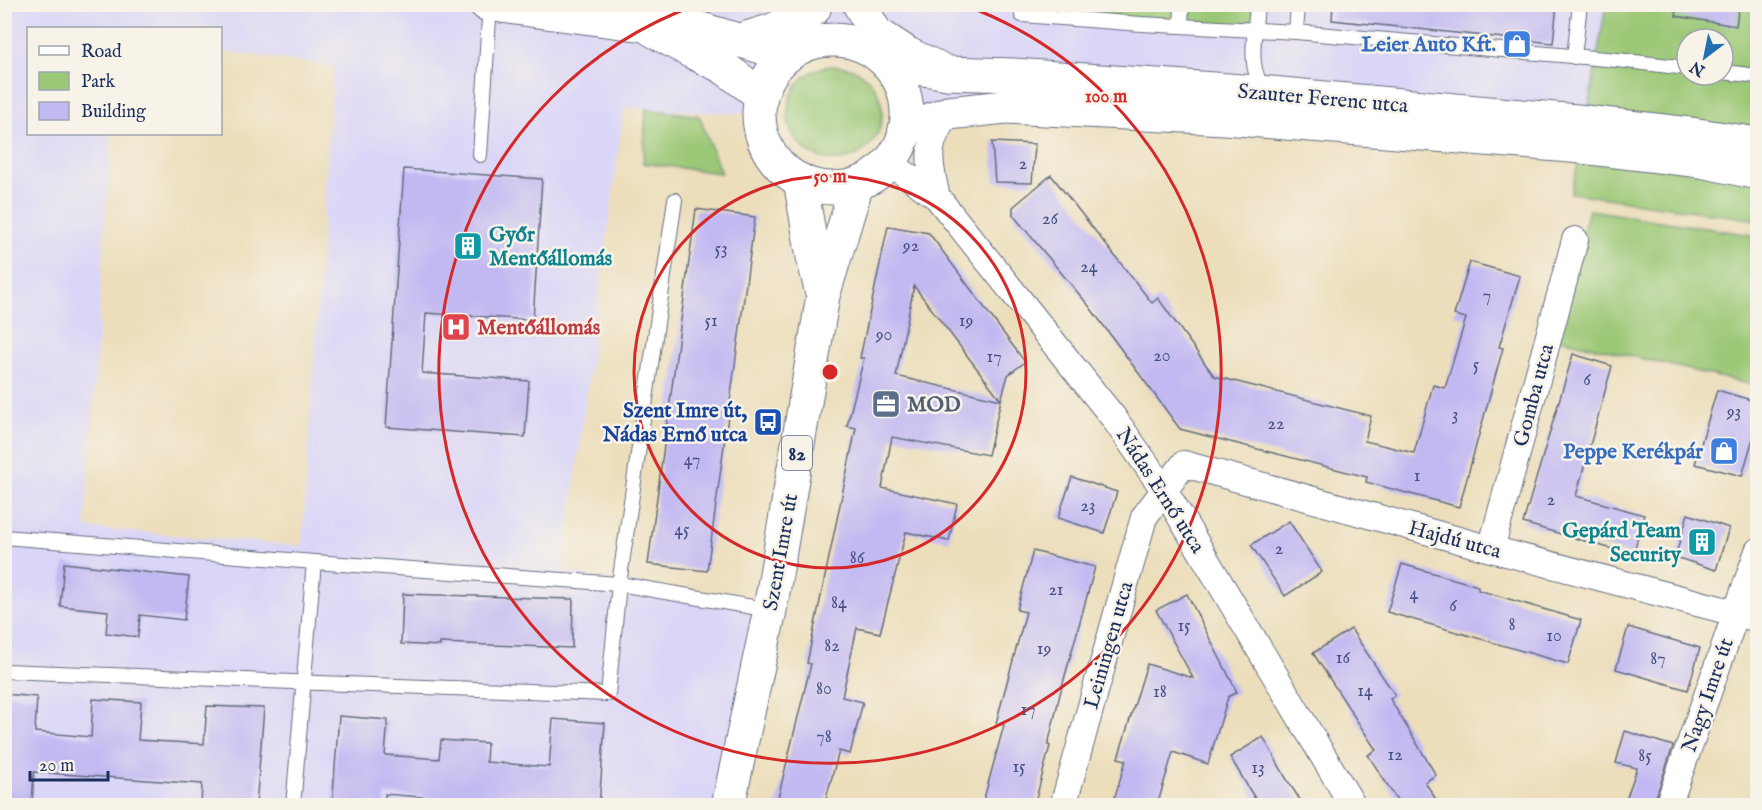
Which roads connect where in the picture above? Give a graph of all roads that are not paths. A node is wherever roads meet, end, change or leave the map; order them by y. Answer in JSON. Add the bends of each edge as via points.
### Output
{"nodes":[{"id":1,"x":858,"y":4,"type":"edge"},
{"id":2,"x":1182,"y":4,"type":"edge"},
{"id":3,"x":1257,"y":4,"type":"edge"},
{"id":4,"x":1298,"y":4,"type":"edge"},
{"id":5,"x":1580,"y":4,"type":"edge"},
{"id":6,"x":489,"y":5,"type":"edge"},
{"id":7,"x":814,"y":7,"type":"edge"},
{"id":8,"x":1022,"y":15,"type":"dead end"},
{"id":9,"x":644,"y":25,"type":"junction"},
{"id":10,"x":1181,"y":26,"type":"junction"},
{"id":11,"x":1256,"y":31,"type":"junction"},
{"id":12,"x":1296,"y":32,"type":"junction"},
{"id":13,"x":737,"y":41,"type":"junction"},
{"id":14,"x":793,"y":51,"type":"junction"},
{"id":15,"x":1574,"y":57,"type":"junction"},
{"id":16,"x":881,"y":58,"type":"junction"},
{"id":17,"x":1675,"y":67,"type":"edge"},
{"id":18,"x":948,"y":73,"type":"junction"},
{"id":19,"x":1735,"y":73,"type":"edge"},
{"id":20,"x":1758,"y":76,"type":"edge"},
{"id":21,"x":1262,"y":80,"type":"junction"},
{"id":22,"x":761,"y":95,"type":"junction"},
{"id":23,"x":948,"y":113,"type":"junction"},
{"id":24,"x":905,"y":129,"type":"junction"},
{"id":25,"x":1758,"y":144,"type":"edge"},
{"id":26,"x":480,"y":155,"type":"dead end"},
{"id":27,"x":890,"y":163,"type":"junction"},
{"id":28,"x":1758,"y":173,"type":"edge"},
{"id":29,"x":800,"y":180,"type":"junction"},
{"id":30,"x":857,"y":184,"type":"junction"},
{"id":31,"x":937,"y":197,"type":"junction"},
{"id":32,"x":675,"y":200,"type":"dead end"},
{"id":33,"x":1575,"y":240,"type":"dead end"},
{"id":34,"x":823,"y":296,"type":"junction"},
{"id":35,"x":1165,"y":491,"type":"junction"},
{"id":36,"x":4,"y":537,"type":"edge"},
{"id":37,"x":1491,"y":549,"type":"junction"},
{"id":38,"x":1758,"y":551,"type":"edge"},
{"id":39,"x":314,"y":562,"type":"junction"},
{"id":40,"x":619,"y":584,"type":"junction"},
{"id":41,"x":770,"y":610,"type":"junction"},
{"id":42,"x":1747,"y":616,"type":"edge"},
{"id":43,"x":4,"y":671,"type":"edge"},
{"id":44,"x":305,"y":681,"type":"junction"},
{"id":45,"x":293,"y":806,"type":"edge"},
{"id":46,"x":728,"y":806,"type":"edge"},
{"id":47,"x":1063,"y":806,"type":"edge"},
{"id":48,"x":1353,"y":806,"type":"edge"},
{"id":49,"x":1668,"y":806,"type":"edge"}],
"edges":[{"from":1,"to":16,"type":"street"},
{"from":1,"to":18,"type":"street","via":[[876,33]]},
{"from":2,"to":10,"type":"lane"},
{"from":3,"to":11,"type":"lane"},
{"from":4,"to":12,"type":"lane"},
{"from":5,"to":15,"type":"lane"},
{"from":6,"to":9,"type":"street"},
{"from":6,"to":26,"type":"lane"},
{"from":7,"to":13,"type":"street","via":[[773,30]]},
{"from":7,"to":14,"type":"street"},
{"from":8,"to":10,"type":"lane"},
{"from":9,"to":13,"type":"street","via":[[698,28]]},
{"from":9,"to":22,"type":"street","via":[[723,67]]},
{"from":10,"to":11,"type":"lane"},
{"from":11,"to":12,"type":"lane"},
{"from":11,"to":21,"type":"lane"},
{"from":12,"to":15,"type":"lane"},
{"from":13,"to":14,"type":"street"},
{"from":14,"to":16,"type":"street","via":[[826,40],[842,40]]},
{"from":14,"to":22,"type":"street","via":[[772,71]]},
{"from":15,"to":17,"type":"lane"},
{"from":16,"to":18,"type":"street","name":"Szauter Ferenc utca"},
{"from":16,"to":24,"type":"street","via":[[900,84],[906,106]]},
{"from":18,"to":21,"type":"street","name":"Szauter Ferenc utca","via":[[1227,90]]},
{"from":19,"to":20,"type":"lane"},
{"from":21,"to":25,"type":"street","name":"Szauter Ferenc utca"},
{"from":22,"to":29,"type":"street","via":[[757,114],[762,135],[772,156]]},
{"from":23,"to":24,"type":"street","name":"Szauter Ferenc utca"},
{"from":23,"to":28,"type":"street","name":"Szauter Ferenc utca","via":[[1006,107],[1225,118],[1582,147],[1701,161]]},
{"from":23,"to":31,"type":"street","name":"Nádas Ernő utca","via":[[931,142],[930,170]]},
{"from":24,"to":27,"type":"street"},
{"from":27,"to":30,"type":"street"},
{"from":27,"to":31,"type":"street","name":"Nádas Ernő utca"},
{"from":29,"to":30,"type":"street","via":[[834,188]]},
{"from":29,"to":34,"type":"street","name":"Szent Imre út","number":"82"},
{"from":30,"to":34,"type":"street","name":"Szent Imre út","number":"82"},
{"from":31,"to":35,"type":"street","name":"Nádas Ernő utca","via":[[1113,417]]},
{"from":32,"to":40,"type":"lane"},
{"from":33,"to":37,"type":"street","name":"Gomba utca"},
{"from":34,"to":41,"type":"street","name":"Szent Imre út","number":"82"},
{"from":35,"to":37,"type":"street","name":"Hajdú utca","via":[[1184,464]]},
{"from":35,"to":47,"type":"street","name":"Leiningen utca","via":[[1144,517]]},
{"from":35,"to":48,"type":"street","name":"Nádas Ernő utca"},
{"from":36,"to":39,"type":"lane"},
{"from":37,"to":42,"type":"street","name":"Hajdú utca"},
{"from":38,"to":42,"type":"street","name":"Nagy Imre út"},
{"from":39,"to":40,"type":"lane"},
{"from":39,"to":44,"type":"lane"},
{"from":40,"to":41,"type":"lane"},
{"from":40,"to":44,"type":"lane","via":[[608,694]]},
{"from":41,"to":46,"type":"street","name":"Szent Imre út","number":"82"},
{"from":42,"to":49,"type":"street","name":"Nagy Imre út"},
{"from":43,"to":44,"type":"lane"},
{"from":44,"to":45,"type":"lane"}]}
